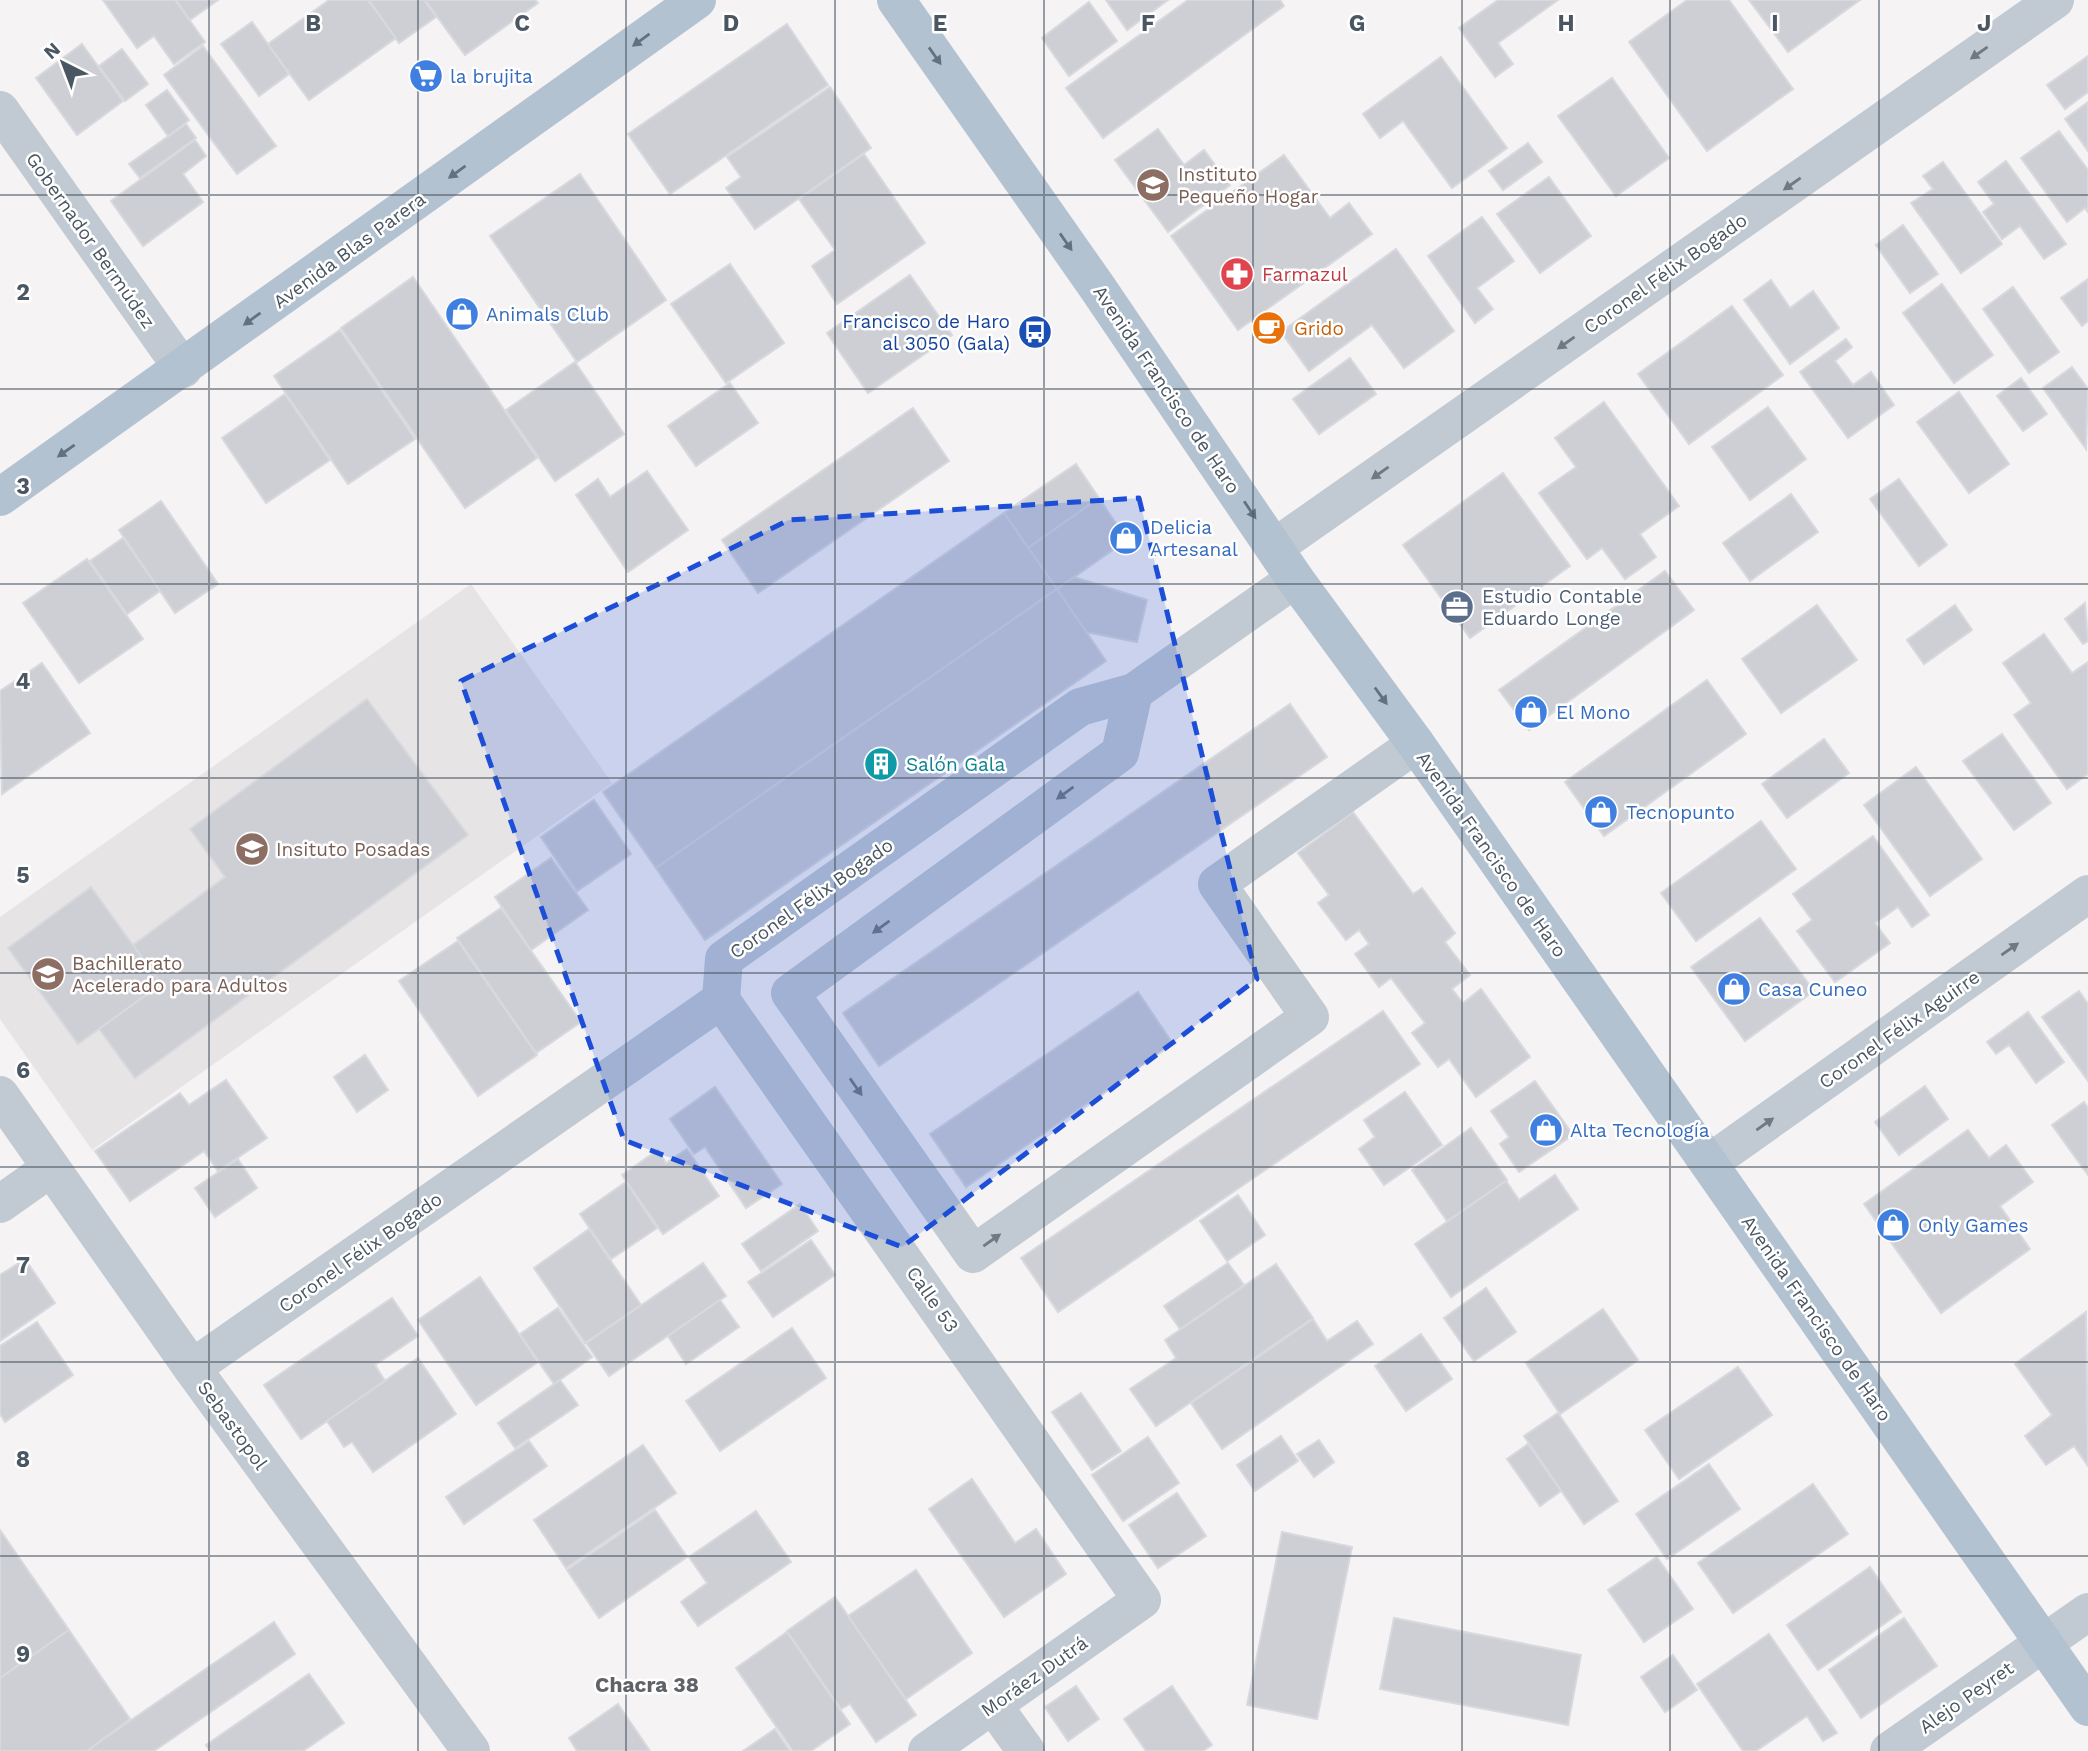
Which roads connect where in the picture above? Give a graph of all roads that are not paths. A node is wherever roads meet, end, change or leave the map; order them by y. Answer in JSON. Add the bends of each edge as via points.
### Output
{"nodes":[{"id":1,"x":697,"y":0,"type":"edge"},
{"id":2,"x":896,"y":0,"type":"edge"},
{"id":3,"x":2054,"y":0,"type":"edge"},
{"id":4,"x":0,"y":110,"type":"edge"},
{"id":5,"x":183,"y":369,"type":"junction"},
{"id":6,"x":0,"y":497,"type":"edge"},
{"id":7,"x":1275,"y":547,"type":"junction"},
{"id":8,"x":1295,"y":579,"type":"junction"},
{"id":9,"x":1134,"y":692,"type":"junction"},
{"id":10,"x":1416,"y":744,"type":"junction"},
{"id":11,"x":2088,"y":894,"type":"edge"},
{"id":12,"x":721,"y":1000,"type":"junction"},
{"id":13,"x":0,"y":1095,"type":"edge"},
{"id":14,"x":1709,"y":1163,"type":"junction"},
{"id":15,"x":51,"y":1168,"type":"junction"},
{"id":16,"x":0,"y":1205,"type":"edge"},
{"id":17,"x":192,"y":1368,"type":"junction"},
{"id":18,"x":1142,"y":1600,"type":"joint"},
{"id":19,"x":2088,"y":1612,"type":"edge"},
{"id":20,"x":2044,"y":1644,"type":"junction"},
{"id":21,"x":993,"y":1705,"type":"junction"},
{"id":22,"x":2088,"y":1707,"type":"edge"},
{"id":23,"x":471,"y":1751,"type":"edge"},
{"id":24,"x":927,"y":1751,"type":"edge"},
{"id":25,"x":1026,"y":1751,"type":"edge"},
{"id":26,"x":1889,"y":1751,"type":"edge"}],
"edges":[{"from":1,"to":5,"type":"main road","name":"Avenida Blas Parera","one_way":true},
{"from":2,"to":7,"type":"main road","name":"Avenida Francisco de Haro","one_way":true},
{"from":3,"to":7,"type":"street","name":"Coronel Félix Bogado","one_way":true},
{"from":4,"to":5,"type":"street","name":"Gobernador Bermúdez"},
{"from":5,"to":6,"type":"main road","name":"Avenida Blas Parera","one_way":true},
{"from":7,"to":8,"type":"main road","name":"Avenida Francisco de Haro"},
{"from":8,"to":9,"type":"street","name":"Coronel Félix Bogado"},
{"from":8,"to":10,"type":"main road","name":"Avenida Francisco de Haro","one_way":true},
{"from":9,"to":10,"type":"street","one_way":true,"via":[[1120,753],[790,993],[973,1254],[1310,1017],[1217,884]]},
{"from":9,"to":12,"type":"street","name":"Coronel Félix Bogado","via":[[1080,707],[724,959]]},
{"from":10,"to":14,"type":"main road","name":"Avenida Francisco de Haro"},
{"from":14,"to":11,"type":"street","name":"Coronel Félix Aguirre","one_way":true},
{"from":12,"to":17,"type":"street","name":"Coronel Félix Bogado"},
{"from":12,"to":18,"type":"street","name":"Calle 53"},
{"from":13,"to":15,"type":"street","name":"Sebastopol"},
{"from":14,"to":20,"type":"main road","name":"Avenida Francisco de Haro"},
{"from":15,"to":16,"type":"street"},
{"from":15,"to":17,"type":"street","name":"Sebastopol"},
{"from":17,"to":23,"type":"street","name":"Sebastopol"},
{"from":18,"to":21,"type":"street","name":"Moráez Dutrá"},
{"from":19,"to":20,"type":"street","name":"Alejo Peyret"},
{"from":20,"to":22,"type":"main road","name":"Avenida Francisco de Haro"},
{"from":20,"to":26,"type":"street","name":"Alejo Peyret"},
{"from":21,"to":24,"type":"street","name":"Moráez Dutrá"},
{"from":21,"to":25,"type":"street"}]}
